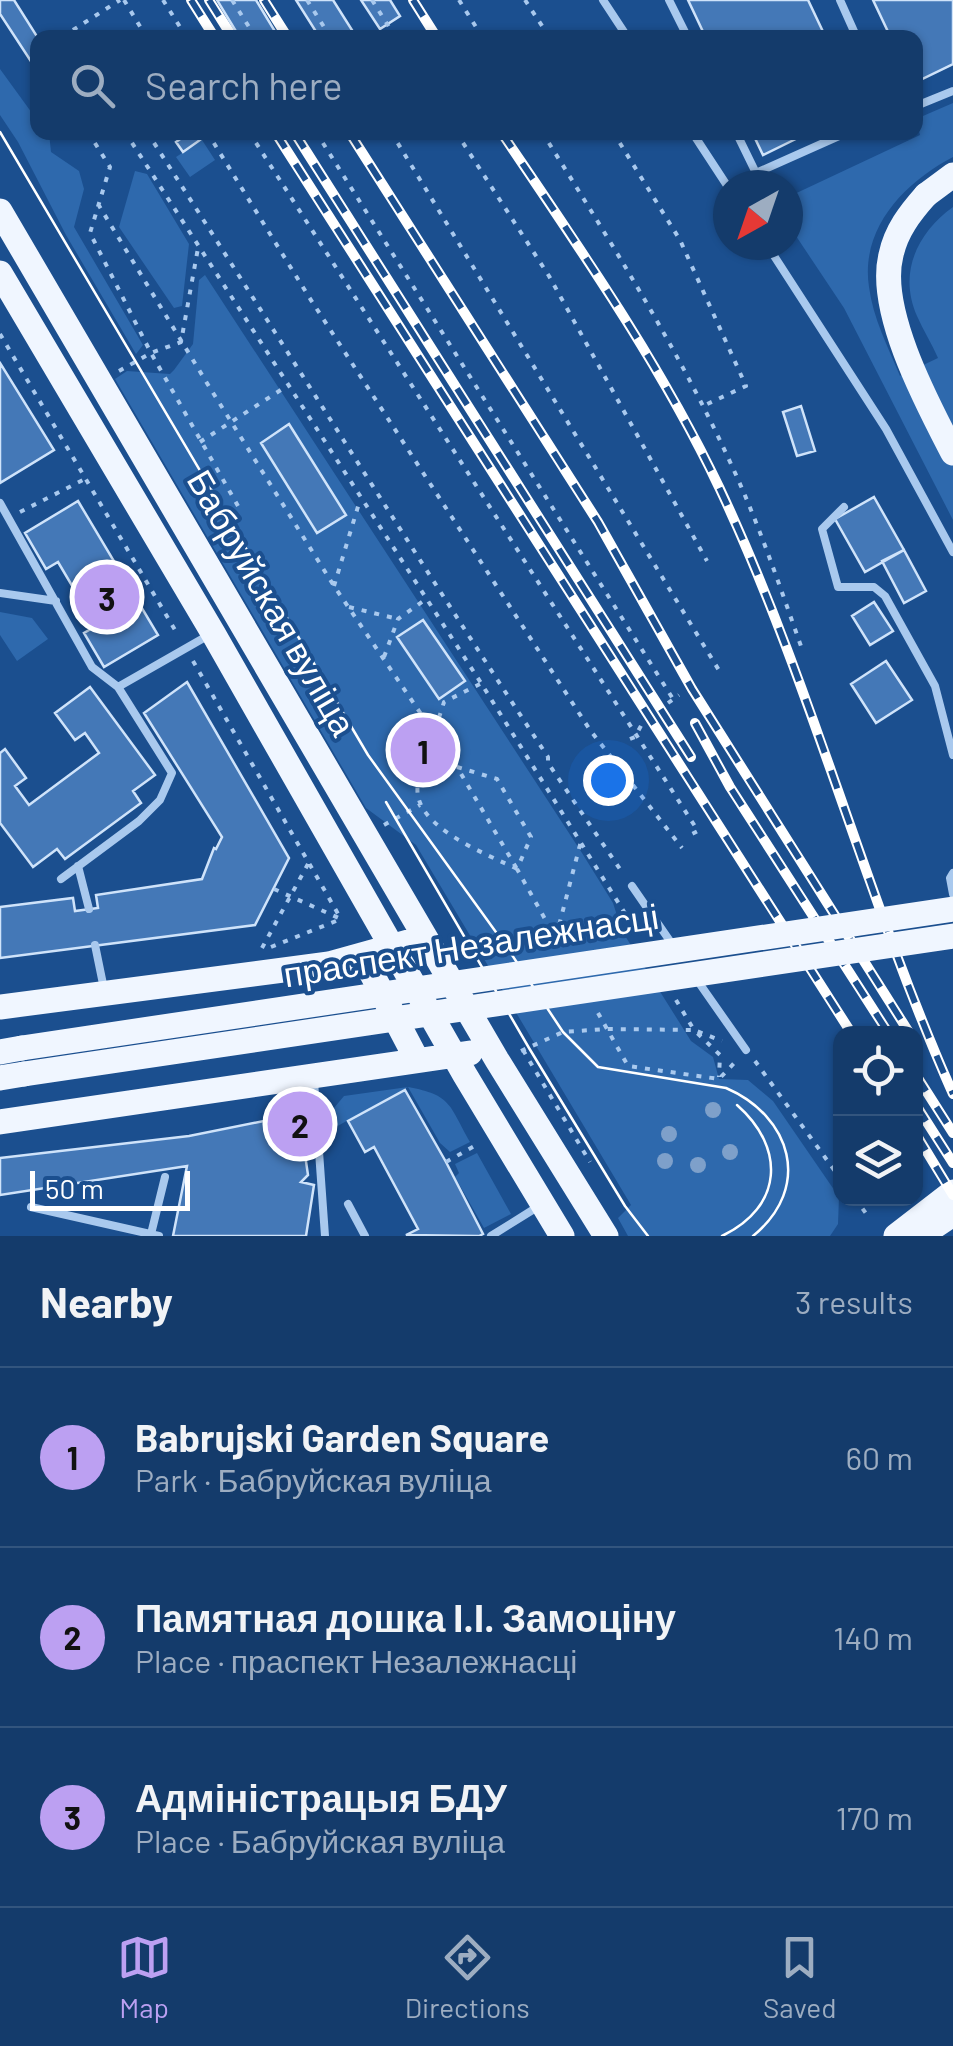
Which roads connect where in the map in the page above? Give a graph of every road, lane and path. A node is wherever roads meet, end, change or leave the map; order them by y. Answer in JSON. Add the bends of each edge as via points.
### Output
{"nodes":[{"id":1,"x":122,"y":0,"type":"edge"},
{"id":2,"x":163,"y":0,"type":"edge"},
{"id":3,"x":232,"y":0,"type":"edge"},
{"id":4,"x":308,"y":0,"type":"edge"},
{"id":5,"x":372,"y":0,"type":"edge"},
{"id":6,"x":459,"y":0,"type":"edge"},
{"id":7,"x":525,"y":0,"type":"edge"},
{"id":8,"x":603,"y":0,"type":"edge"},
{"id":9,"x":668,"y":0,"type":"edge"},
{"id":10,"x":840,"y":0,"type":"edge"},
{"id":11,"x":73,"y":30,"type":"edge"},
{"id":12,"x":142,"y":30,"type":"edge"},
{"id":13,"x":182,"y":30,"type":"edge"},
{"id":14,"x":251,"y":30,"type":"edge"},
{"id":15,"x":326,"y":30,"type":"edge"},
{"id":16,"x":391,"y":30,"type":"edge"},
{"id":17,"x":478,"y":30,"type":"edge"},
{"id":18,"x":545,"y":30,"type":"edge"},
{"id":19,"x":623,"y":30,"type":"edge"},
{"id":20,"x":684,"y":30,"type":"edge"},
{"id":21,"x":853,"y":30,"type":"edge"},
{"id":22,"x":953,"y":91,"type":"edge"},
{"id":23,"x":923,"y":103,"type":"edge"},
{"id":24,"x":93,"y":140,"type":"edge"},
{"id":25,"x":130,"y":140,"type":"edge"},
{"id":26,"x":152,"y":140,"type":"edge"},
{"id":27,"x":212,"y":140,"type":"edge"},
{"id":28,"x":253,"y":140,"type":"edge"},
{"id":29,"x":321,"y":140,"type":"edge"},
{"id":30,"x":397,"y":140,"type":"edge"},
{"id":31,"x":461,"y":140,"type":"edge"},
{"id":32,"x":547,"y":140,"type":"edge"},
{"id":33,"x":618,"y":140,"type":"edge"},
{"id":34,"x":697,"y":140,"type":"edge"},
{"id":35,"x":740,"y":140,"type":"edge"},
{"id":36,"x":830,"y":140,"type":"edge"},
{"id":37,"x":717,"y":170,"type":"edge"},
{"id":38,"x":953,"y":175,"type":"edge"},
{"id":39,"x":98,"y":204,"type":"junction"},
{"id":40,"x":0,"y":212,"type":"edge"},
{"id":41,"x":198,"y":248,"type":"junction"},
{"id":42,"x":777,"y":260,"type":"edge"},
{"id":43,"x":0,"y":272,"type":"edge"},
{"id":44,"x":0,"y":334,"type":"edge"},
{"id":45,"x":181,"y":342,"type":"junction"},
{"id":46,"x":151,"y":353,"type":"junction"},
{"id":47,"x":111,"y":358,"type":"dead end"},
{"id":48,"x":287,"y":386,"type":"junction"},
{"id":49,"x":34,"y":388,"type":"dead end"},
{"id":50,"x":703,"y":406,"type":"junction"},
{"id":51,"x":231,"y":420,"type":"junction"},
{"id":52,"x":200,"y":442,"type":"junction"},
{"id":53,"x":953,"y":453,"type":"edge"},
{"id":54,"x":87,"y":478,"type":"dead end"},
{"id":55,"x":360,"y":500,"type":"junction"},
{"id":56,"x":0,"y":503,"type":"edge"},
{"id":57,"x":238,"y":506,"type":"dead end"},
{"id":58,"x":844,"y":507,"type":"dead end"},
{"id":59,"x":12,"y":527,"type":"junction"},
{"id":60,"x":953,"y":552,"type":"edge"},
{"id":61,"x":707,"y":561,"type":"dead end"},
{"id":62,"x":334,"y":586,"type":"junction"},
{"id":63,"x":0,"y":593,"type":"edge"},
{"id":64,"x":426,"y":599,"type":"junction"},
{"id":65,"x":56,"y":600,"type":"junction"},
{"id":66,"x":348,"y":607,"type":"junction"},
{"id":67,"x":398,"y":619,"type":"junction"},
{"id":68,"x":213,"y":633,"type":"junction"},
{"id":69,"x":802,"y":649,"type":"dead end"},
{"id":70,"x":383,"y":660,"type":"junction"},
{"id":71,"x":720,"y":672,"type":"dead end"},
{"id":72,"x":481,"y":683,"type":"junction"},
{"id":73,"x":118,"y":687,"type":"junction"},
{"id":74,"x":673,"y":699,"type":"dead end"},
{"id":75,"x":644,"y":722,"type":"dead end"},
{"id":76,"x":434,"y":735,"type":"junction"},
{"id":77,"x":633,"y":738,"type":"junction"},
{"id":78,"x":953,"y":755,"type":"edge"},
{"id":79,"x":420,"y":806,"type":"junction"},
{"id":80,"x":382,"y":826,"type":"dead end"},
{"id":81,"x":692,"y":834,"type":"dead end"},
{"id":82,"x":581,"y":841,"type":"junction"},
{"id":83,"x":682,"y":848,"type":"dead end"},
{"id":84,"x":308,"y":864,"type":"dead end"},
{"id":85,"x":78,"y":866,"type":"junction"},
{"id":86,"x":953,"y":873,"type":"edge"},
{"id":87,"x":60,"y":879,"type":"dead end"},
{"id":88,"x":632,"y":886,"type":"joint"},
{"id":89,"x":274,"y":889,"type":"dead end"},
{"id":90,"x":953,"y":894,"type":"edge"},
{"id":91,"x":290,"y":896,"type":"junction"},
{"id":92,"x":953,"y":909,"type":"edge"},
{"id":93,"x":89,"y":910,"type":"dead end"},
{"id":94,"x":341,"y":919,"type":"dead end"},
{"id":95,"x":953,"y":936,"type":"edge"},
{"id":96,"x":428,"y":937,"type":"junction"},
{"id":97,"x":556,"y":937,"type":"dead end"},
{"id":98,"x":96,"y":945,"type":"dead end"},
{"id":99,"x":393,"y":946,"type":"junction"},
{"id":100,"x":645,"y":946,"type":"dead end"},
{"id":101,"x":260,"y":951,"type":"dead end"},
{"id":102,"x":362,"y":955,"type":"junction"},
{"id":103,"x":104,"y":993,"type":"junction"},
{"id":104,"x":674,"y":996,"type":"dead end"},
{"id":105,"x":0,"y":1007,"type":"edge"},
{"id":106,"x":694,"y":1030,"type":"junction"},
{"id":107,"x":746,"y":1050,"type":"junction"},
{"id":108,"x":501,"y":1053,"type":"junction"},
{"id":109,"x":455,"y":1056,"type":"junction"},
{"id":110,"x":417,"y":1060,"type":"junction"},
{"id":111,"x":12,"y":1063,"type":"edge"},
{"id":112,"x":313,"y":1076,"type":"junction"},
{"id":113,"x":719,"y":1079,"type":"dead end"},
{"id":114,"x":0,"y":1122,"type":"edge"},
{"id":115,"x":482,"y":1142,"type":"dead end"},
{"id":116,"x":446,"y":1162,"type":"dead end"},
{"id":117,"x":833,"y":1168,"type":"edge"},
{"id":118,"x":165,"y":1177,"type":"dead end"},
{"id":119,"x":953,"y":1192,"type":"edge"},
{"id":120,"x":348,"y":1204,"type":"dead end"},
{"id":121,"x":543,"y":1204,"type":"junction"},
{"id":122,"x":860,"y":1206,"type":"edge"},
{"id":123,"x":31,"y":1208,"type":"dead end"},
{"id":124,"x":953,"y":1214,"type":"edge"},
{"id":125,"x":870,"y":1220,"type":"dead end"},
{"id":126,"x":155,"y":1235,"type":"edge"},
{"id":127,"x":325,"y":1236,"type":"edge"},
{"id":128,"x":365,"y":1236,"type":"edge"},
{"id":129,"x":491,"y":1236,"type":"edge"},
{"id":130,"x":562,"y":1236,"type":"edge"},
{"id":131,"x":606,"y":1236,"type":"edge"},
{"id":132,"x":896,"y":1236,"type":"edge"},
{"id":133,"x":920,"y":1236,"type":"edge"}],
"edges":[{"from":1,"to":11,"type":"path"},
{"from":1,"to":12,"type":"path"},
{"from":2,"to":13,"type":"path"},
{"from":3,"to":14,"type":"path"},
{"from":4,"to":15,"type":"path"},
{"from":5,"to":16,"type":"path"},
{"from":6,"to":17,"type":"path"},
{"from":7,"to":18,"type":"path"},
{"from":8,"to":19,"type":"lane"},
{"from":9,"to":20,"type":"lane"},
{"from":10,"to":21,"type":"lane"},
{"from":22,"to":23,"type":"lane"},
{"from":24,"to":39,"type":"path","via":[[110,167]]},
{"from":25,"to":41,"type":"path"},
{"from":26,"to":88,"type":"path"},
{"from":27,"to":83,"type":"path","via":[[569,697]]},
{"from":28,"to":77,"type":"path"},
{"from":29,"to":74,"type":"path"},
{"from":30,"to":71,"type":"path"},
{"from":31,"to":61,"type":"path","via":[[549,276]]},
{"from":32,"to":50,"type":"path","via":[[649,304]]},
{"from":33,"to":50,"type":"path","via":[[680,240],[746,386]]},
{"from":34,"to":37,"type":"lane"},
{"from":35,"to":36,"type":"lane","via":[[756,173]]},
{"from":38,"to":53,"type":"main road","bridge":true,"via":[[926,195],[898,234],[888,282],[898,329]]},
{"from":39,"to":45,"type":"path"},
{"from":39,"to":46,"type":"path","via":[[90,233]]},
{"from":40,"to":96,"type":"main road","name":"Бабруйская вуліца"},
{"from":41,"to":45,"type":"path"},
{"from":41,"to":48,"type":"path"},
{"from":42,"to":60,"type":"lane","via":[[886,429]]},
{"from":43,"to":68,"type":"main road","name":"Бабруйская вуліца"},
{"from":44,"to":49,"type":"path"},
{"from":45,"to":46,"type":"path"},
{"from":45,"to":51,"type":"path"},
{"from":46,"to":47,"type":"path","via":[[119,371]]},
{"from":46,"to":52,"type":"path"},
{"from":48,"to":51,"type":"path"},
{"from":48,"to":55,"type":"path"},
{"from":50,"to":69,"type":"path","via":[[752,513]]},
{"from":51,"to":52,"type":"path"},
{"from":51,"to":62,"type":"path"},
{"from":52,"to":57,"type":"path"},
{"from":54,"to":59,"type":"path","via":[[13,516]]},
{"from":55,"to":62,"type":"path"},
{"from":55,"to":64,"type":"path"},
{"from":56,"to":59,"type":"lane"},
{"from":58,"to":78,"type":"lane","via":[[822,529],[838,587],[874,588],[884,596],[936,686]]},
{"from":59,"to":65,"type":"lane"},
{"from":62,"to":66,"type":"path"},
{"from":63,"to":65,"type":"lane"},
{"from":64,"to":67,"type":"path"},
{"from":64,"to":72,"type":"path"},
{"from":65,"to":73,"type":"lane","via":[[92,666]]},
{"from":66,"to":67,"type":"path"},
{"from":66,"to":70,"type":"path"},
{"from":67,"to":70,"type":"path"},
{"from":68,"to":73,"type":"lane"},
{"from":68,"to":99,"type":"main road","name":"Бабруйская вуліца"},
{"from":70,"to":76,"type":"path"},
{"from":72,"to":76,"type":"path","via":[[444,702]]},
{"from":72,"to":82,"type":"path"},
{"from":73,"to":85,"type":"lane","via":[[172,773],[160,800],[139,821]]},
{"from":75,"to":77,"type":"path"},
{"from":76,"to":79,"type":"path","via":[[416,787]]},
{"from":76,"to":79,"type":"path","via":[[517,869],[442,831]]},
{"from":77,"to":81,"type":"path","via":[[698,831]]},
{"from":79,"to":80,"type":"path"},
{"from":82,"to":97,"type":"path"},
{"from":82,"to":100,"type":"path"},
{"from":84,"to":91,"type":"path"},
{"from":85,"to":87,"type":"lane"},
{"from":85,"to":93,"type":"lane"},
{"from":86,"to":90,"type":"lane"},
{"from":88,"to":107,"type":"lane"},
{"from":89,"to":91,"type":"path"},
{"from":91,"to":94,"type":"path"},
{"from":91,"to":101,"type":"path"},
{"from":92,"to":111,"type":"main road","name":"праспект Незалежнасці","bridge":true},
{"from":95,"to":111,"type":"main road","name":"праспект Незалежнасці","bridge":true},
{"from":96,"to":99,"type":"main road"},
{"from":96,"to":108,"type":"main road","name":"Бабруйская вуліца"},
{"from":98,"to":103,"type":"lane"},
{"from":99,"to":102,"type":"main road"},
{"from":99,"to":109,"type":"main road","name":"Бабруйская вуліца"},
{"from":102,"to":103,"type":"main road"},
{"from":102,"to":110,"type":"main road"},
{"from":103,"to":105,"type":"main road"},
{"from":104,"to":106,"type":"path"},
{"from":106,"to":107,"type":"path"},
{"from":106,"to":108,"type":"path","via":[[564,1032]]},
{"from":106,"to":113,"type":"path","via":[[720,1055]]},
{"from":107,"to":117,"type":"path"},
{"from":108,"to":109,"type":"main road"},
{"from":108,"to":131,"type":"main road","name":"Бабруйская вуліца"},
{"from":109,"to":110,"type":"main road"},
{"from":109,"to":121,"type":"main road","name":"Бабруйская вуліца"},
{"from":110,"to":112,"type":"main road"},
{"from":112,"to":114,"type":"main road"},
{"from":112,"to":127,"type":"lane"},
{"from":115,"to":116,"type":"path"},
{"from":118,"to":126,"type":"lane"},
{"from":119,"to":132,"type":"main road"},
{"from":120,"to":128,"type":"lane"},
{"from":121,"to":129,"type":"lane"},
{"from":121,"to":130,"type":"main road","name":"Бабруйская вуліца"},
{"from":122,"to":125,"type":"path"},
{"from":123,"to":126,"type":"lane"},
{"from":124,"to":133,"type":"main road"}]}
